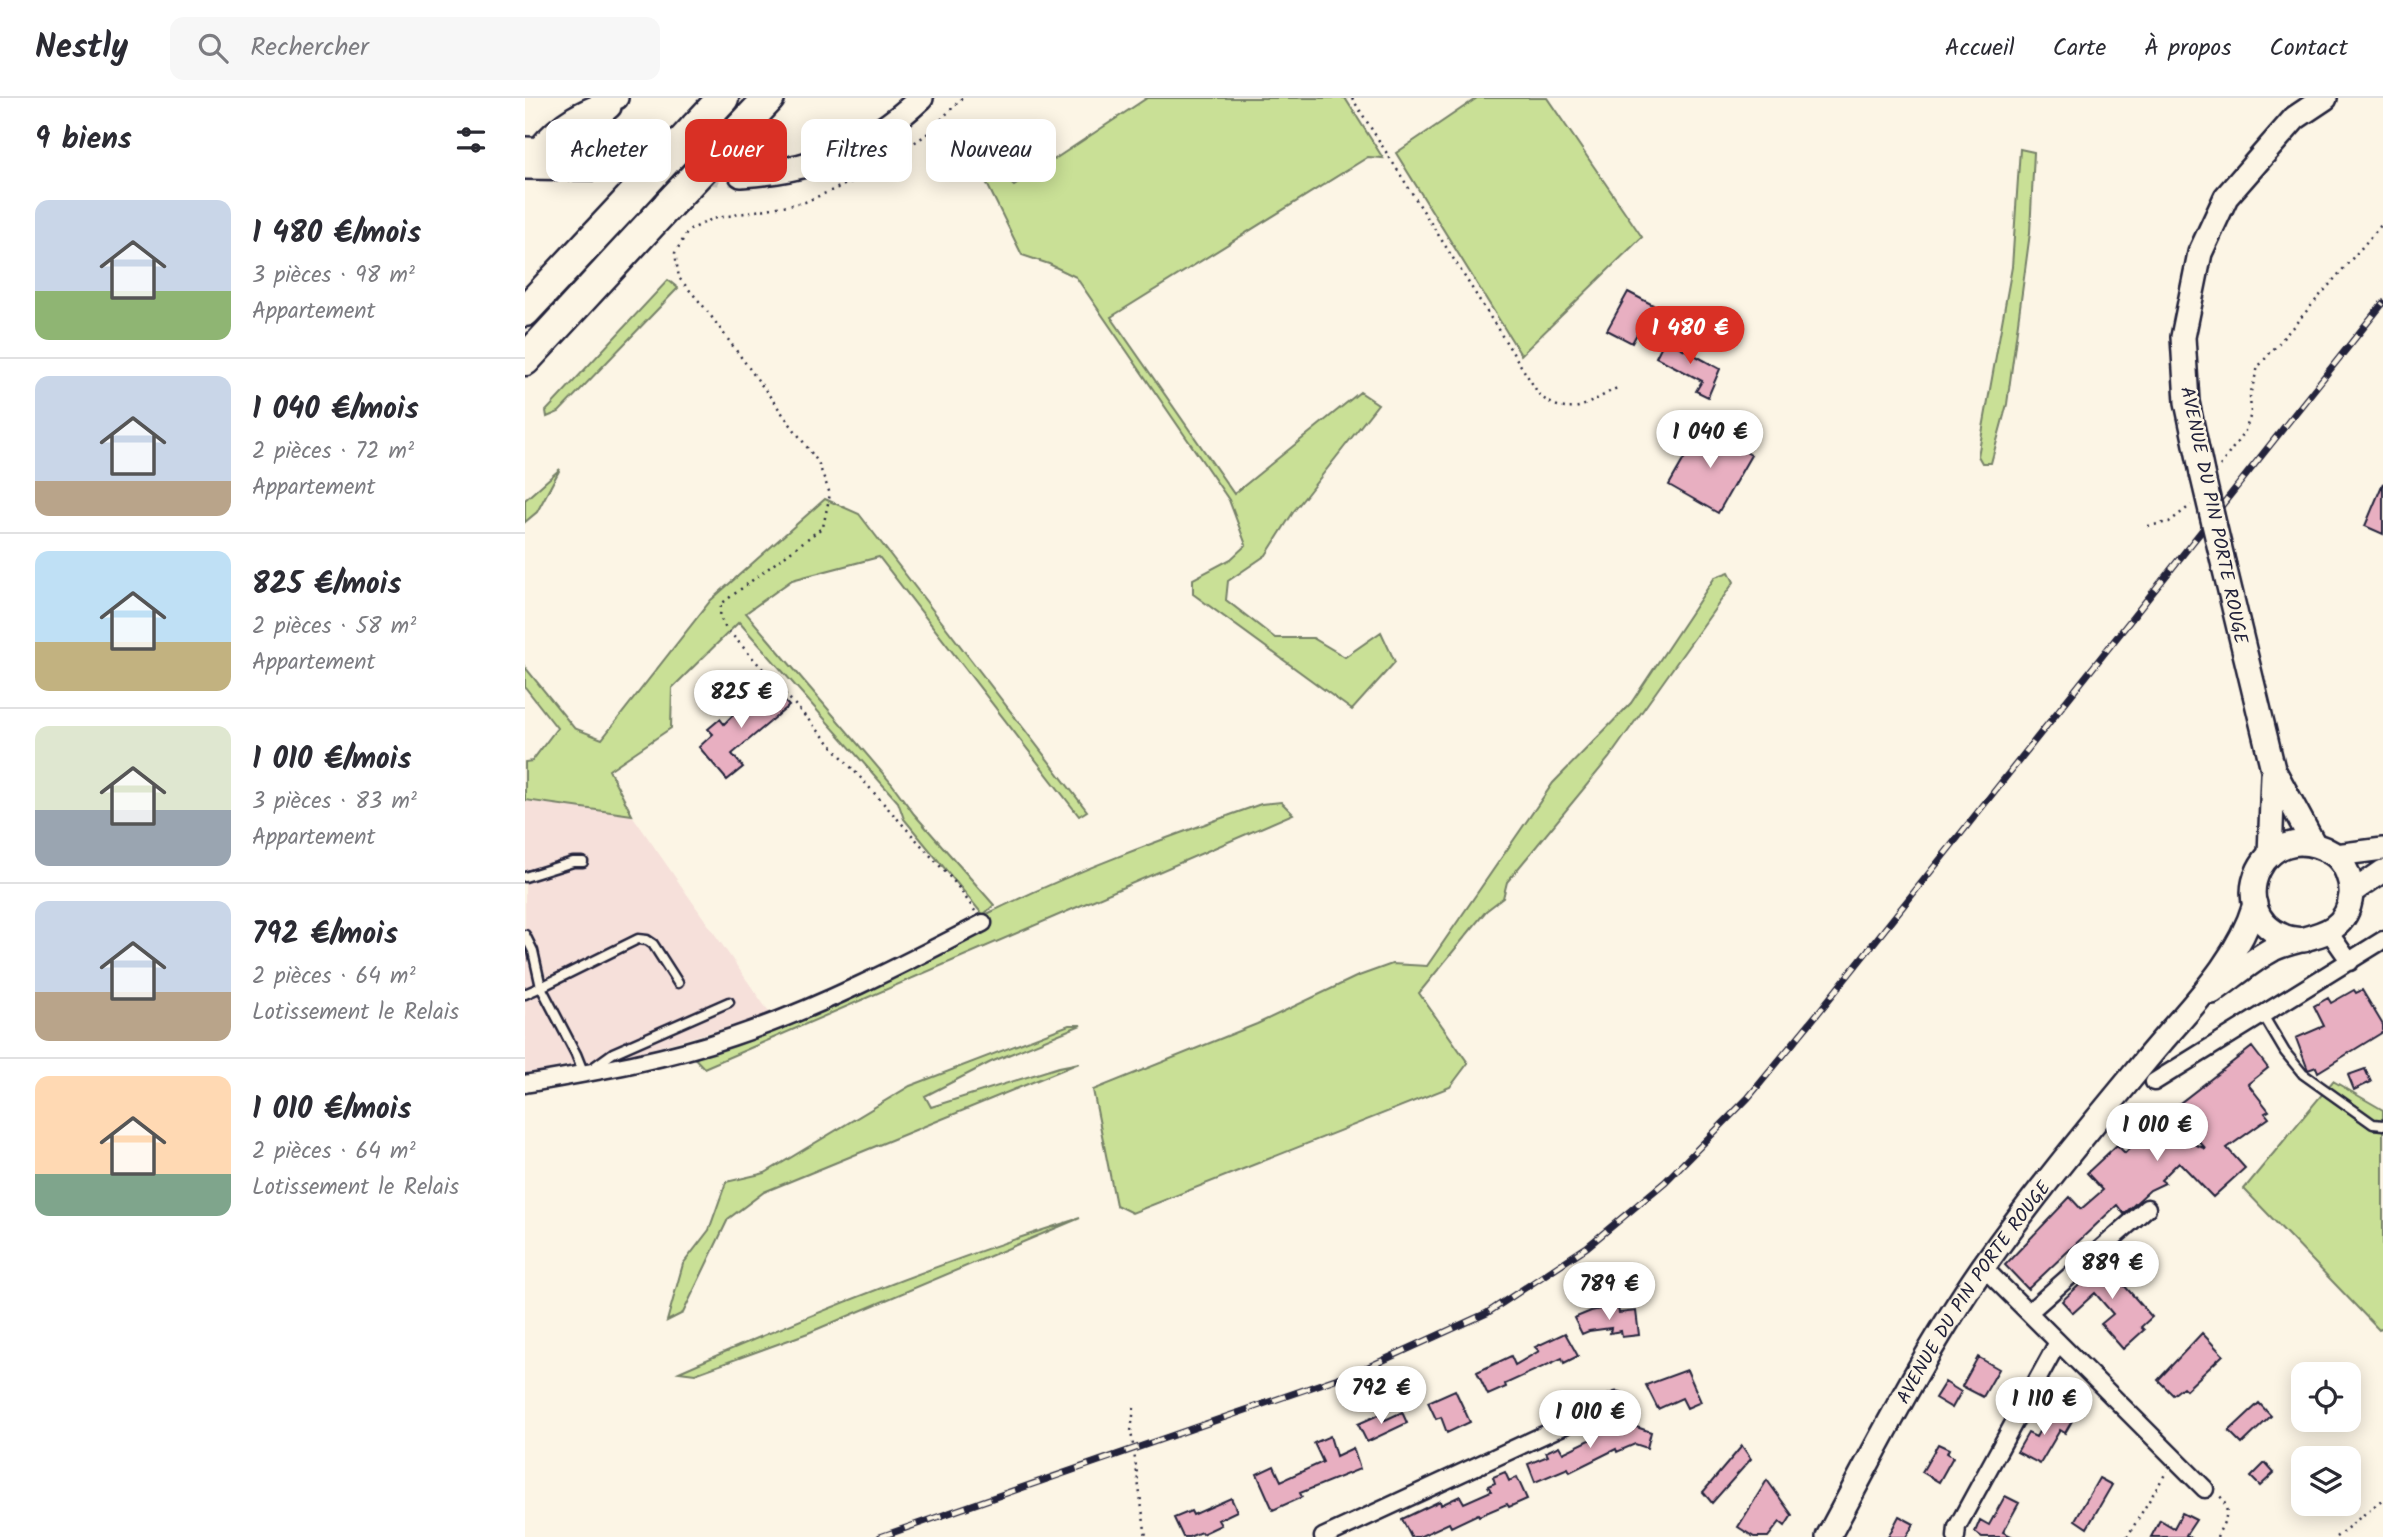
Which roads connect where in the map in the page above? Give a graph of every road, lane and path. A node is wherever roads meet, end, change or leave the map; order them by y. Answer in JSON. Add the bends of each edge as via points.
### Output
{"nodes":[{"id":1,"x":617,"y":98,"type":"edge"},
{"id":2,"x":623,"y":98,"type":"edge"},
{"id":3,"x":723,"y":98,"type":"edge"},
{"id":4,"x":769,"y":98,"type":"edge"},
{"id":5,"x":906,"y":98,"type":"edge"},
{"id":6,"x":921,"y":98,"type":"edge"},
{"id":7,"x":962,"y":98,"type":"edge"},
{"id":8,"x":1352,"y":98,"type":"edge"},
{"id":9,"x":2325,"y":98,"type":"edge"},
{"id":10,"x":594,"y":119,"type":"edge"},
{"id":11,"x":546,"y":153,"type":"edge"},
{"id":12,"x":528,"y":155,"type":"edge"},
{"id":13,"x":546,"y":159,"type":"edge"},
{"id":14,"x":620,"y":210,"type":"junction"},
{"id":15,"x":2383,"y":223,"type":"edge"},
{"id":16,"x":525,"y":302,"type":"edge"},
{"id":17,"x":525,"y":311,"type":"edge"},
{"id":18,"x":525,"y":360,"type":"edge"},
{"id":19,"x":1617,"y":388,"type":"dead end"},
{"id":20,"x":2208,"y":474,"type":"junction"},
{"id":21,"x":2197,"y":496,"type":"dead end"},
{"id":22,"x":2148,"y":526,"type":"dead end"},
{"id":23,"x":2273,"y":769,"type":"junction"},
{"id":24,"x":2313,"y":843,"type":"junction"},
{"id":25,"x":2383,"y":849,"type":"edge"},
{"id":26,"x":2270,"y":855,"type":"junction"},
{"id":27,"x":2336,"y":855,"type":"junction"},
{"id":28,"x":583,"y":862,"type":"dead end"},
{"id":29,"x":2383,"y":871,"type":"edge"},
{"id":30,"x":525,"y":877,"type":"edge"},
{"id":31,"x":2351,"y":894,"type":"junction"},
{"id":32,"x":2255,"y":904,"type":"junction"},
{"id":33,"x":983,"y":923,"type":"joint"},
{"id":34,"x":2329,"y":932,"type":"junction"},
{"id":35,"x":525,"y":935,"type":"edge"},
{"id":36,"x":2304,"y":940,"type":"junction"},
{"id":37,"x":2383,"y":940,"type":"edge"},
{"id":38,"x":2350,"y":962,"type":"junction"},
{"id":39,"x":678,"y":984,"type":"dead end"},
{"id":40,"x":541,"y":987,"type":"junction"},
{"id":41,"x":525,"y":994,"type":"edge"},
{"id":42,"x":729,"y":1002,"type":"dead end"},
{"id":43,"x":2198,"y":1002,"type":"junction"},
{"id":44,"x":2263,"y":1015,"type":"junction"},
{"id":45,"x":584,"y":1074,"type":"junction"},
{"id":46,"x":2154,"y":1082,"type":"dead end"},
{"id":47,"x":525,"y":1084,"type":"edge"},
{"id":48,"x":2383,"y":1125,"type":"edge"},
{"id":49,"x":2147,"y":1208,"type":"dead end"},
{"id":50,"x":1983,"y":1267,"type":"junction"},
{"id":51,"x":2028,"y":1312,"type":"junction"},
{"id":52,"x":2058,"y":1342,"type":"junction"},
{"id":53,"x":1617,"y":1401,"type":"dead end"},
{"id":54,"x":1134,"y":1408,"type":"dead end"},
{"id":55,"x":2176,"y":1460,"type":"junction"},
{"id":56,"x":2205,"y":1489,"type":"joint"},
{"id":57,"x":2383,"y":1499,"type":"edge"},
{"id":58,"x":1146,"y":1537,"type":"edge"},
{"id":59,"x":1323,"y":1537,"type":"edge"},
{"id":60,"x":1828,"y":1537,"type":"edge"},
{"id":61,"x":1957,"y":1537,"type":"edge"},
{"id":62,"x":2127,"y":1537,"type":"edge"},
{"id":63,"x":2217,"y":1537,"type":"edge"},
{"id":64,"x":2336,"y":1537,"type":"edge"}],
"edges":[{"from":1,"to":12,"type":"street","via":[[564,122]]},
{"from":2,"to":10,"type":"street"},
{"from":3,"to":14,"type":"highway","bridge":true},
{"from":4,"to":18,"type":"highway","bridge":true},
{"from":5,"to":6,"type":"main road","via":[[834,142],[745,168],[791,168],[848,150],[871,139]]},
{"from":7,"to":33,"type":"path","via":[[926,135],[858,179],[806,202],[712,219],[688,231],[675,253],[679,278],[818,462],[830,494],[823,527],[721,604],[720,617],[955,884]]},
{"from":8,"to":19,"type":"path","via":[[1540,396],[1553,406],[1572,410]]},
{"from":9,"to":20,"type":"main road","name":"AVENUE DU PIN PORTE ROUGE","via":[[2295,118],[2226,197],[2200,253],[2183,337],[2187,402]]},
{"from":11,"to":12,"type":"main road"},
{"from":12,"to":13,"type":"main road"},
{"from":14,"to":16,"type":"highway"},
{"from":14,"to":17,"type":"highway"},
{"from":15,"to":20,"type":"path","via":[[2257,367],[2245,431]]},
{"from":20,"to":23,"type":"main road","name":"AVENUE DU PIN PORTE ROUGE","bridge":true,"via":[[2224,566]]},
{"from":21,"to":22,"type":"path","via":[[2169,523]]},
{"from":23,"to":24,"type":"main road","name":"AVENUE DU PIN PORTE ROUGE"},
{"from":23,"to":26,"type":"main road","name":"AVENUE DU PIN PORTE ROUGE"},
{"from":24,"to":26,"type":"main road","via":[[2289,844]]},
{"from":24,"to":27,"type":"main road"},
{"from":25,"to":27,"type":"street"},
{"from":26,"to":32,"type":"main road","via":[[2254,881]]},
{"from":27,"to":31,"type":"main road","via":[[2346,869]]},
{"from":28,"to":30,"type":"lane"},
{"from":29,"to":31,"type":"street"},
{"from":31,"to":34,"type":"main road","via":[[2346,913]]},
{"from":32,"to":36,"type":"main road","via":[[2273,931]]},
{"from":32,"to":43,"type":"main road","name":"AVENUE DU PIN PORTE ROUGE","via":[[2241,939]]},
{"from":33,"to":45,"type":"street","via":[[808,1009],[730,1038]]},
{"from":34,"to":36,"type":"main road"},
{"from":34,"to":38,"type":"street"},
{"from":35,"to":40,"type":"lane"},
{"from":36,"to":43,"type":"main road","name":"AVENUE DU PIN PORTE ROUGE","via":[[2274,948]]},
{"from":37,"to":38,"type":"street"},
{"from":38,"to":44,"type":"street"},
{"from":39,"to":40,"type":"lane","via":[[653,944],[638,939]]},
{"from":40,"to":41,"type":"lane"},
{"from":40,"to":45,"type":"lane"},
{"from":42,"to":45,"type":"lane","via":[[613,1053]]},
{"from":43,"to":50,"type":"main road","name":"AVENUE DU PIN PORTE ROUGE","via":[[2106,1109]]},
{"from":44,"to":46,"type":"street"},
{"from":44,"to":48,"type":"lane","via":[[2303,1074],[2374,1124]]},
{"from":45,"to":47,"type":"street"},
{"from":49,"to":51,"type":"street"},
{"from":50,"to":51,"type":"street"},
{"from":50,"to":60,"type":"main road","name":"AVENUE DU PIN PORTE ROUGE","via":[[1919,1371]]},
{"from":51,"to":52,"type":"street"},
{"from":52,"to":55,"type":"street"},
{"from":52,"to":61,"type":"street","via":[[1957,1527]]},
{"from":53,"to":59,"type":"street"},
{"from":54,"to":58,"type":"path","via":[[1131,1431]]},
{"from":55,"to":56,"type":"street"},
{"from":55,"to":62,"type":"path"},
{"from":56,"to":63,"type":"path","via":[[2216,1492],[2227,1506]]},
{"from":57,"to":64,"type":"path"}]}
